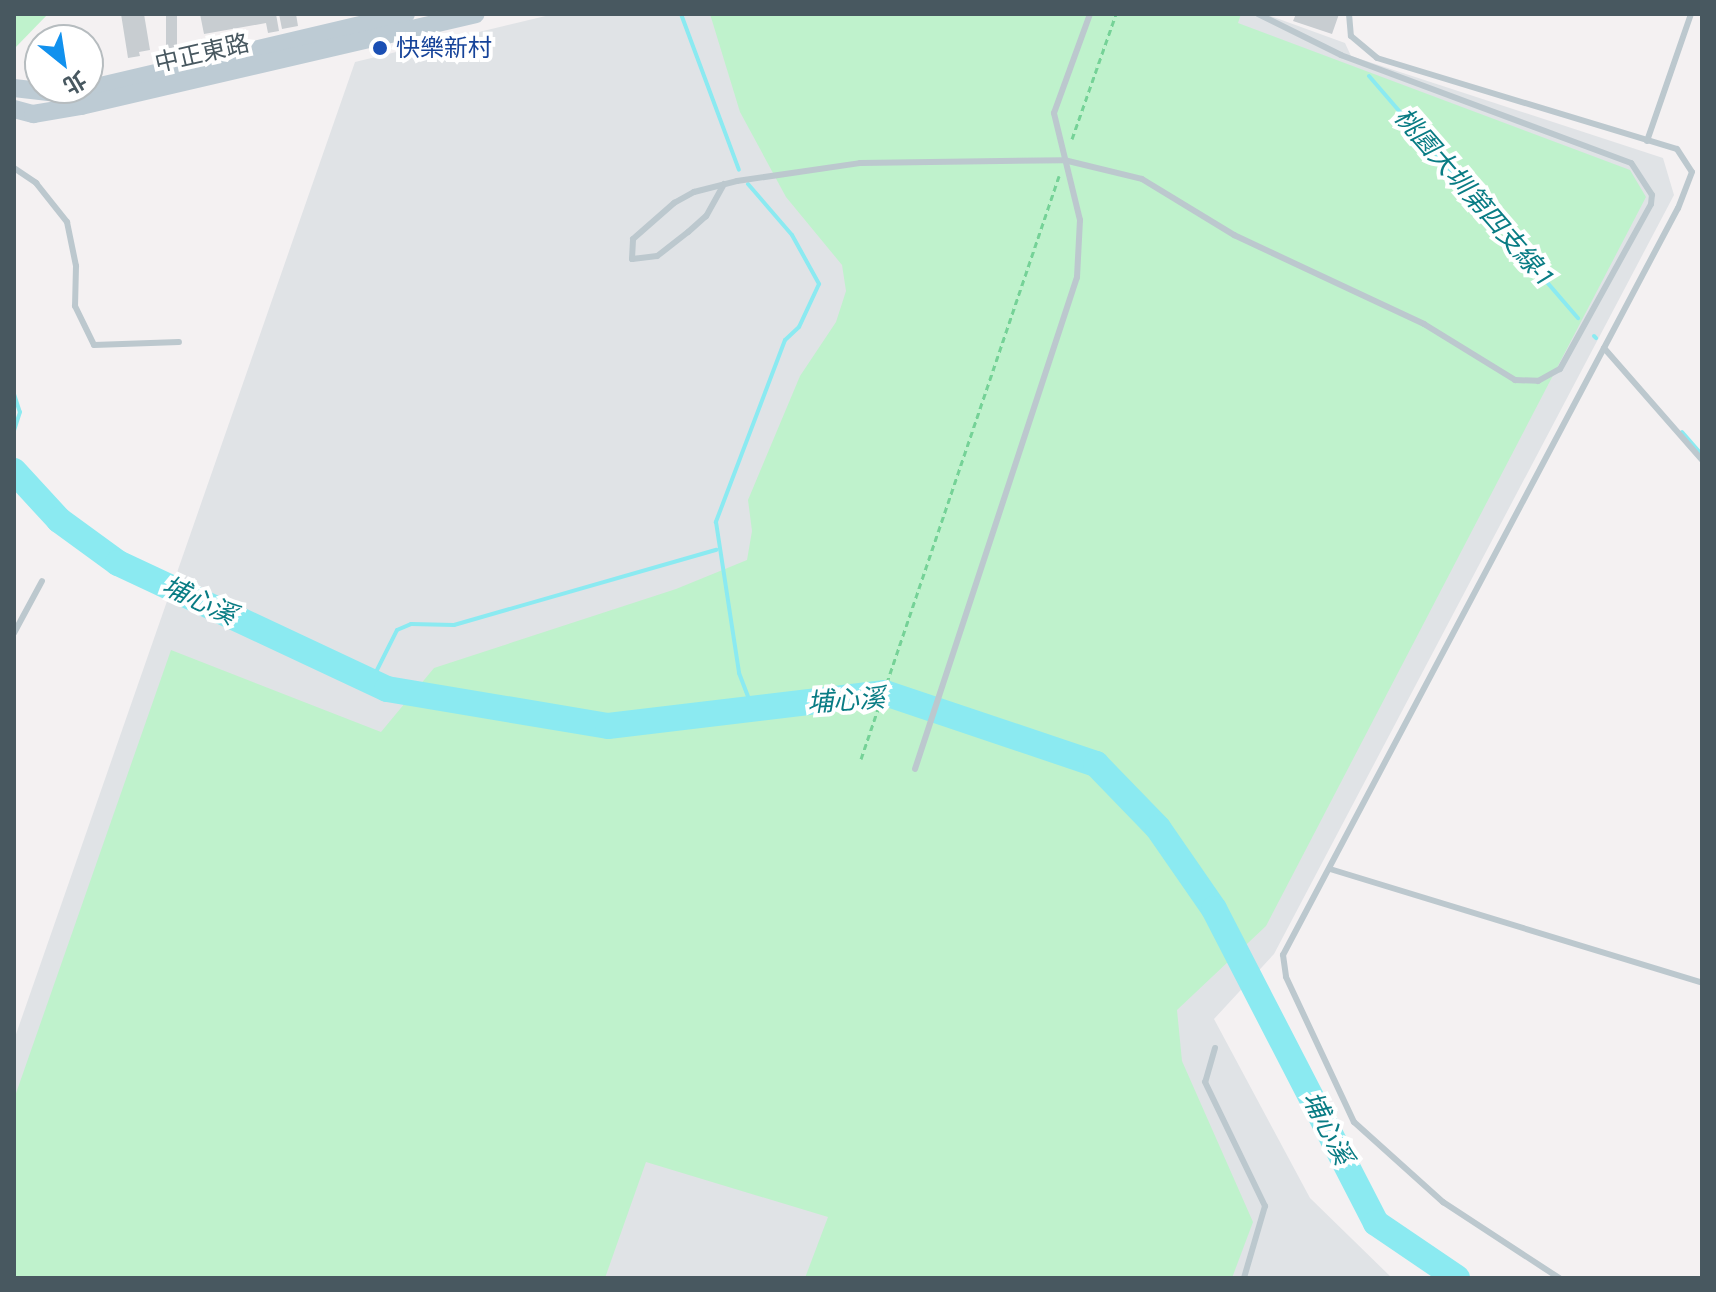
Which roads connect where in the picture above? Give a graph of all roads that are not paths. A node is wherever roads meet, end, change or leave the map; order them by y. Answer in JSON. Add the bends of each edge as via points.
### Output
{"nodes":[{"id":1,"x":475,"y":14,"type":"edge"},
{"id":2,"x":1090,"y":14,"type":"edge"},
{"id":3,"x":1258,"y":14,"type":"edge"},
{"id":4,"x":1349,"y":14,"type":"edge"},
{"id":5,"x":1691,"y":14,"type":"edge"},
{"id":6,"x":405,"y":18,"type":"edge"},
{"id":7,"x":14,"y":88,"type":"edge"},
{"id":8,"x":14,"y":109,"type":"edge"},
{"id":9,"x":1647,"y":141,"type":"junction"},
{"id":10,"x":1064,"y":160,"type":"junction"},
{"id":11,"x":14,"y":168,"type":"edge"},
{"id":12,"x":724,"y":184,"type":"junction"},
{"id":13,"x":179,"y":342,"type":"dead end"},
{"id":14,"x":1604,"y":348,"type":"junction"},
{"id":15,"x":1702,"y":460,"type":"edge"},
{"id":16,"x":42,"y":581,"type":"dead end"},
{"id":17,"x":14,"y":633,"type":"edge"},
{"id":18,"x":915,"y":769,"type":"dead end"},
{"id":19,"x":1330,"y":869,"type":"junction"},
{"id":20,"x":1702,"y":983,"type":"edge"},
{"id":21,"x":1215,"y":1048,"type":"dead end"},
{"id":22,"x":1244,"y":1278,"type":"edge"},
{"id":23,"x":1559,"y":1278,"type":"edge"}],
"edges":[{"from":1,"to":6,"type":"main road","name":"中正東路"},
{"from":2,"to":10,"type":"lane","via":[[1054,113]]},
{"from":3,"to":10,"type":"lane","via":[[1341,55],[1631,163],[1652,195],[1646,215],[1560,369],[1538,381],[1515,380],[1424,324],[1258,248],[1142,179]]},
{"from":4,"to":9,"type":"lane","via":[[1351,36],[1377,58]]},
{"from":5,"to":9,"type":"lane"},
{"from":6,"to":7,"type":"main road","name":"中正東路","via":[[66,94]]},
{"from":6,"to":8,"type":"main road","name":"中正東路","via":[[33,114]]},
{"from":9,"to":14,"type":"lane","via":[[1677,149],[1692,172]]},
{"from":10,"to":12,"type":"lane","via":[[860,163]]},
{"from":10,"to":18,"type":"lane","via":[[1080,220],[1077,277]]},
{"from":11,"to":13,"type":"lane","via":[[36,183],[67,222],[76,266],[75,306],[94,345]]},
{"from":12,"to":12,"type":"lane","via":[[674,203],[633,239],[632,259],[657,256],[688,232],[706,216]]},
{"from":14,"to":15,"type":"lane"},
{"from":14,"to":19,"type":"lane"},
{"from":16,"to":17,"type":"lane"},
{"from":19,"to":20,"type":"lane"},
{"from":19,"to":23,"type":"lane","via":[[1283,955],[1286,977],[1354,1122],[1443,1202]]},
{"from":21,"to":22,"type":"lane","via":[[1205,1082],[1265,1206]]}]}
